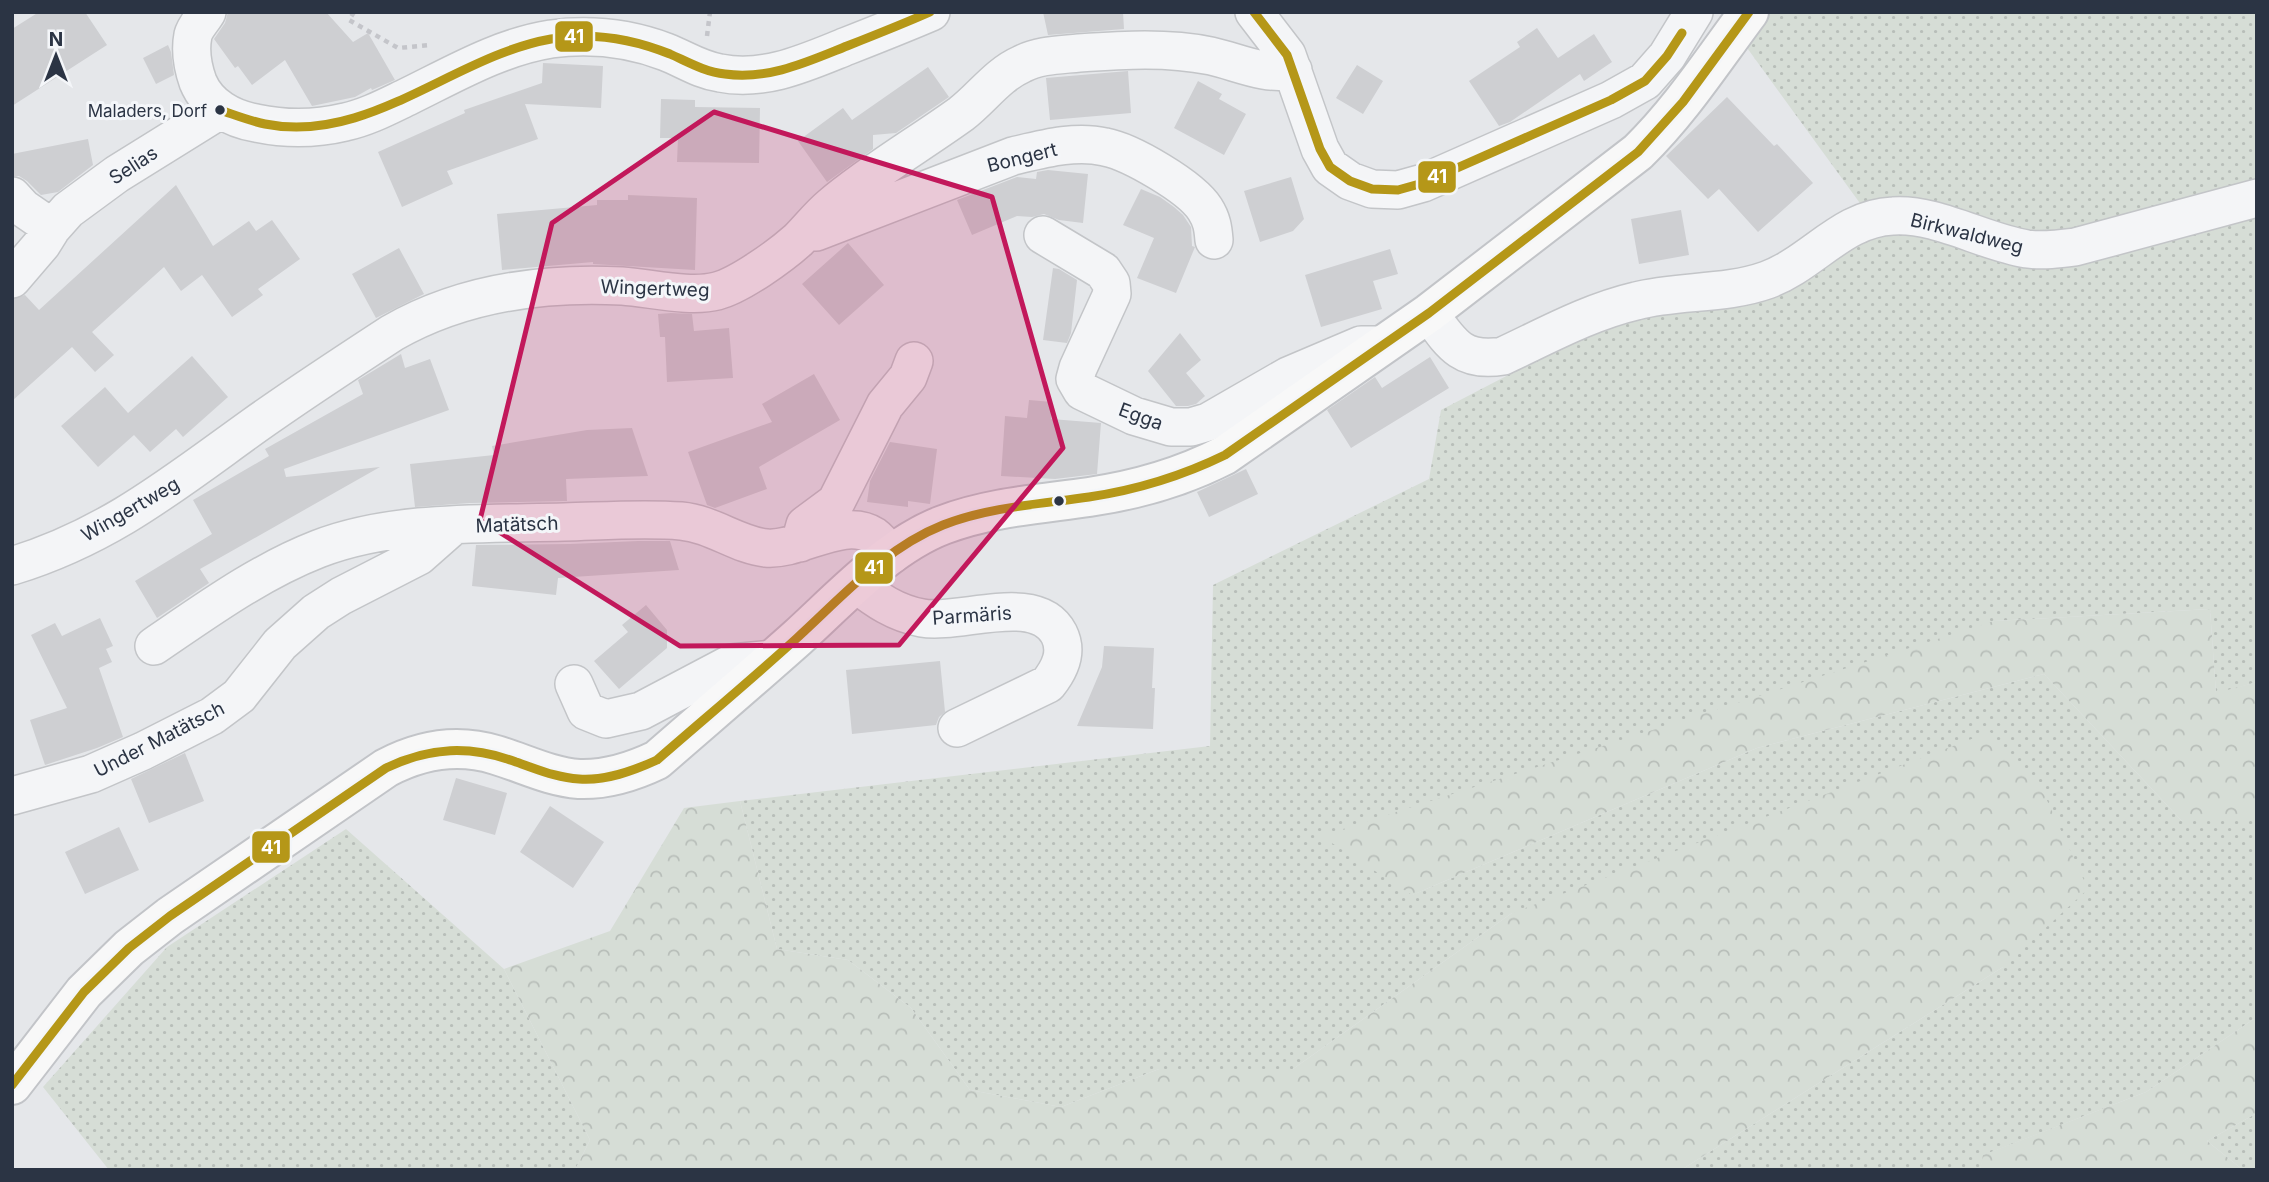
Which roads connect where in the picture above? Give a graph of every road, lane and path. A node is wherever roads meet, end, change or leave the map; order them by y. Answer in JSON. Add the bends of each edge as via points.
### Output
{"nodes":[{"id":1,"x":207,"y":12,"type":"edge"},
{"id":2,"x":354,"y":12,"type":"edge"},
{"id":3,"x":931,"y":12,"type":"edge"},
{"id":4,"x":1254,"y":12,"type":"edge"},
{"id":5,"x":1694,"y":12,"type":"edge"},
{"id":6,"x":1749,"y":12,"type":"edge"},
{"id":7,"x":436,"y":44,"type":"dead end"},
{"id":8,"x":1293,"y":70,"type":"junction"},
{"id":9,"x":220,"y":110,"type":"junction"},
{"id":10,"x":12,"y":195,"type":"edge"},
{"id":11,"x":2257,"y":198,"type":"edge"},
{"id":12,"x":52,"y":228,"type":"junction"},
{"id":13,"x":1043,"y":236,"type":"dead end"},
{"id":14,"x":799,"y":239,"type":"junction"},
{"id":15,"x":1214,"y":240,"type":"dead end"},
{"id":16,"x":12,"y":279,"type":"edge"},
{"id":17,"x":1429,"y":313,"type":"junction"},
{"id":18,"x":1385,"y":345,"type":"junction"},
{"id":19,"x":914,"y":360,"type":"dead end"},
{"id":20,"x":453,"y":526,"type":"junction"},
{"id":21,"x":800,"y":544,"type":"junction"},
{"id":22,"x":891,"y":555,"type":"junction"},
{"id":23,"x":12,"y":566,"type":"edge"},
{"id":24,"x":856,"y":584,"type":"junction"},
{"id":25,"x":154,"y":646,"type":"dead end"},
{"id":26,"x":773,"y":659,"type":"junction"},
{"id":27,"x":574,"y":684,"type":"dead end"},
{"id":28,"x":957,"y":728,"type":"dead end"},
{"id":29,"x":12,"y":796,"type":"edge"},
{"id":30,"x":12,"y":1085,"type":"edge"}],
"edges":[{"from":1,"to":9,"type":"street","via":[[193,33],[192,60],[199,84]]},
{"from":2,"to":7,"type":"path","via":[[349,20],[398,48]]},
{"from":3,"to":9,"type":"street","via":[[790,69],[768,73],[721,74],[641,44],[573,37],[507,51],[376,112],[344,122],[272,126],[243,121]]},
{"from":4,"to":8,"type":"street"},
{"from":5,"to":8,"type":"street","via":[[1667,56],[1645,80],[1599,106],[1423,184],[1398,190],[1372,189],[1330,167]]},
{"from":6,"to":17,"type":"main road","via":[[1692,93],[1638,152]]},
{"from":8,"to":14,"type":"street","name":"Wingertweg","via":[[1269,72],[1194,53],[1161,50],[1032,60],[1003,75],[969,107],[841,198]]},
{"from":9,"to":12,"type":"street","name":"Selias","via":[[117,173]]},
{"from":10,"to":12,"type":"street"},
{"from":11,"to":17,"type":"street","name":"Birkwaldweg","via":[[2075,247],[2048,250],[2027,249],[1918,218],[1869,219],[1845,229],[1811,257],[1767,280],[1659,296],[1603,310],[1503,356],[1489,358],[1461,352],[1448,342]]},
{"from":12,"to":16,"type":"street","name":"Selias"},
{"from":13,"to":18,"type":"street","name":"Egga","via":[[1103,271],[1111,283],[1111,294],[1076,379],[1082,391],[1134,416],[1171,427],[1199,425],[1288,376],[1361,345]]},
{"from":14,"to":15,"type":"street","name":"Bongert","via":[[1013,156],[1081,145],[1107,147],[1162,172],[1204,207],[1213,223]]},
{"from":14,"to":23,"type":"street","name":"Wingertweg","via":[[719,291],[551,288],[482,297],[430,313],[307,389],[113,524]]},
{"from":17,"to":18,"type":"main road"},
{"from":18,"to":22,"type":"main road","via":[[1225,454],[1189,472],[1119,492],[960,519]]},
{"from":19,"to":21,"type":"street","via":[[908,377],[885,405],[836,502],[805,526]]},
{"from":20,"to":21,"type":"street","name":"Matätsch","via":[[681,521],[758,547]]},
{"from":20,"to":25,"type":"street","name":"Matätsch","via":[[365,536],[320,549],[243,586]]},
{"from":20,"to":29,"type":"street","name":"Under Matätsch","via":[[419,556],[316,612],[280,644],[239,696],[212,716],[91,774]]},
{"from":21,"to":22,"type":"street","name":"Matätsch","via":[[853,530],[876,537]]},
{"from":22,"to":24,"type":"main road"},
{"from":24,"to":26,"type":"main road"},
{"from":24,"to":28,"type":"street","name":"Parmäris","via":[[887,607],[907,615],[926,619],[1030,613],[1056,629],[1063,656],[1048,684]]},
{"from":26,"to":27,"type":"street","via":[[732,663],[641,711],[607,719],[586,711]]},
{"from":26,"to":30,"type":"main road","via":[[657,760],[622,774],[560,776],[482,751],[450,749],[418,753],[386,768],[129,948],[84,992]]}]}
